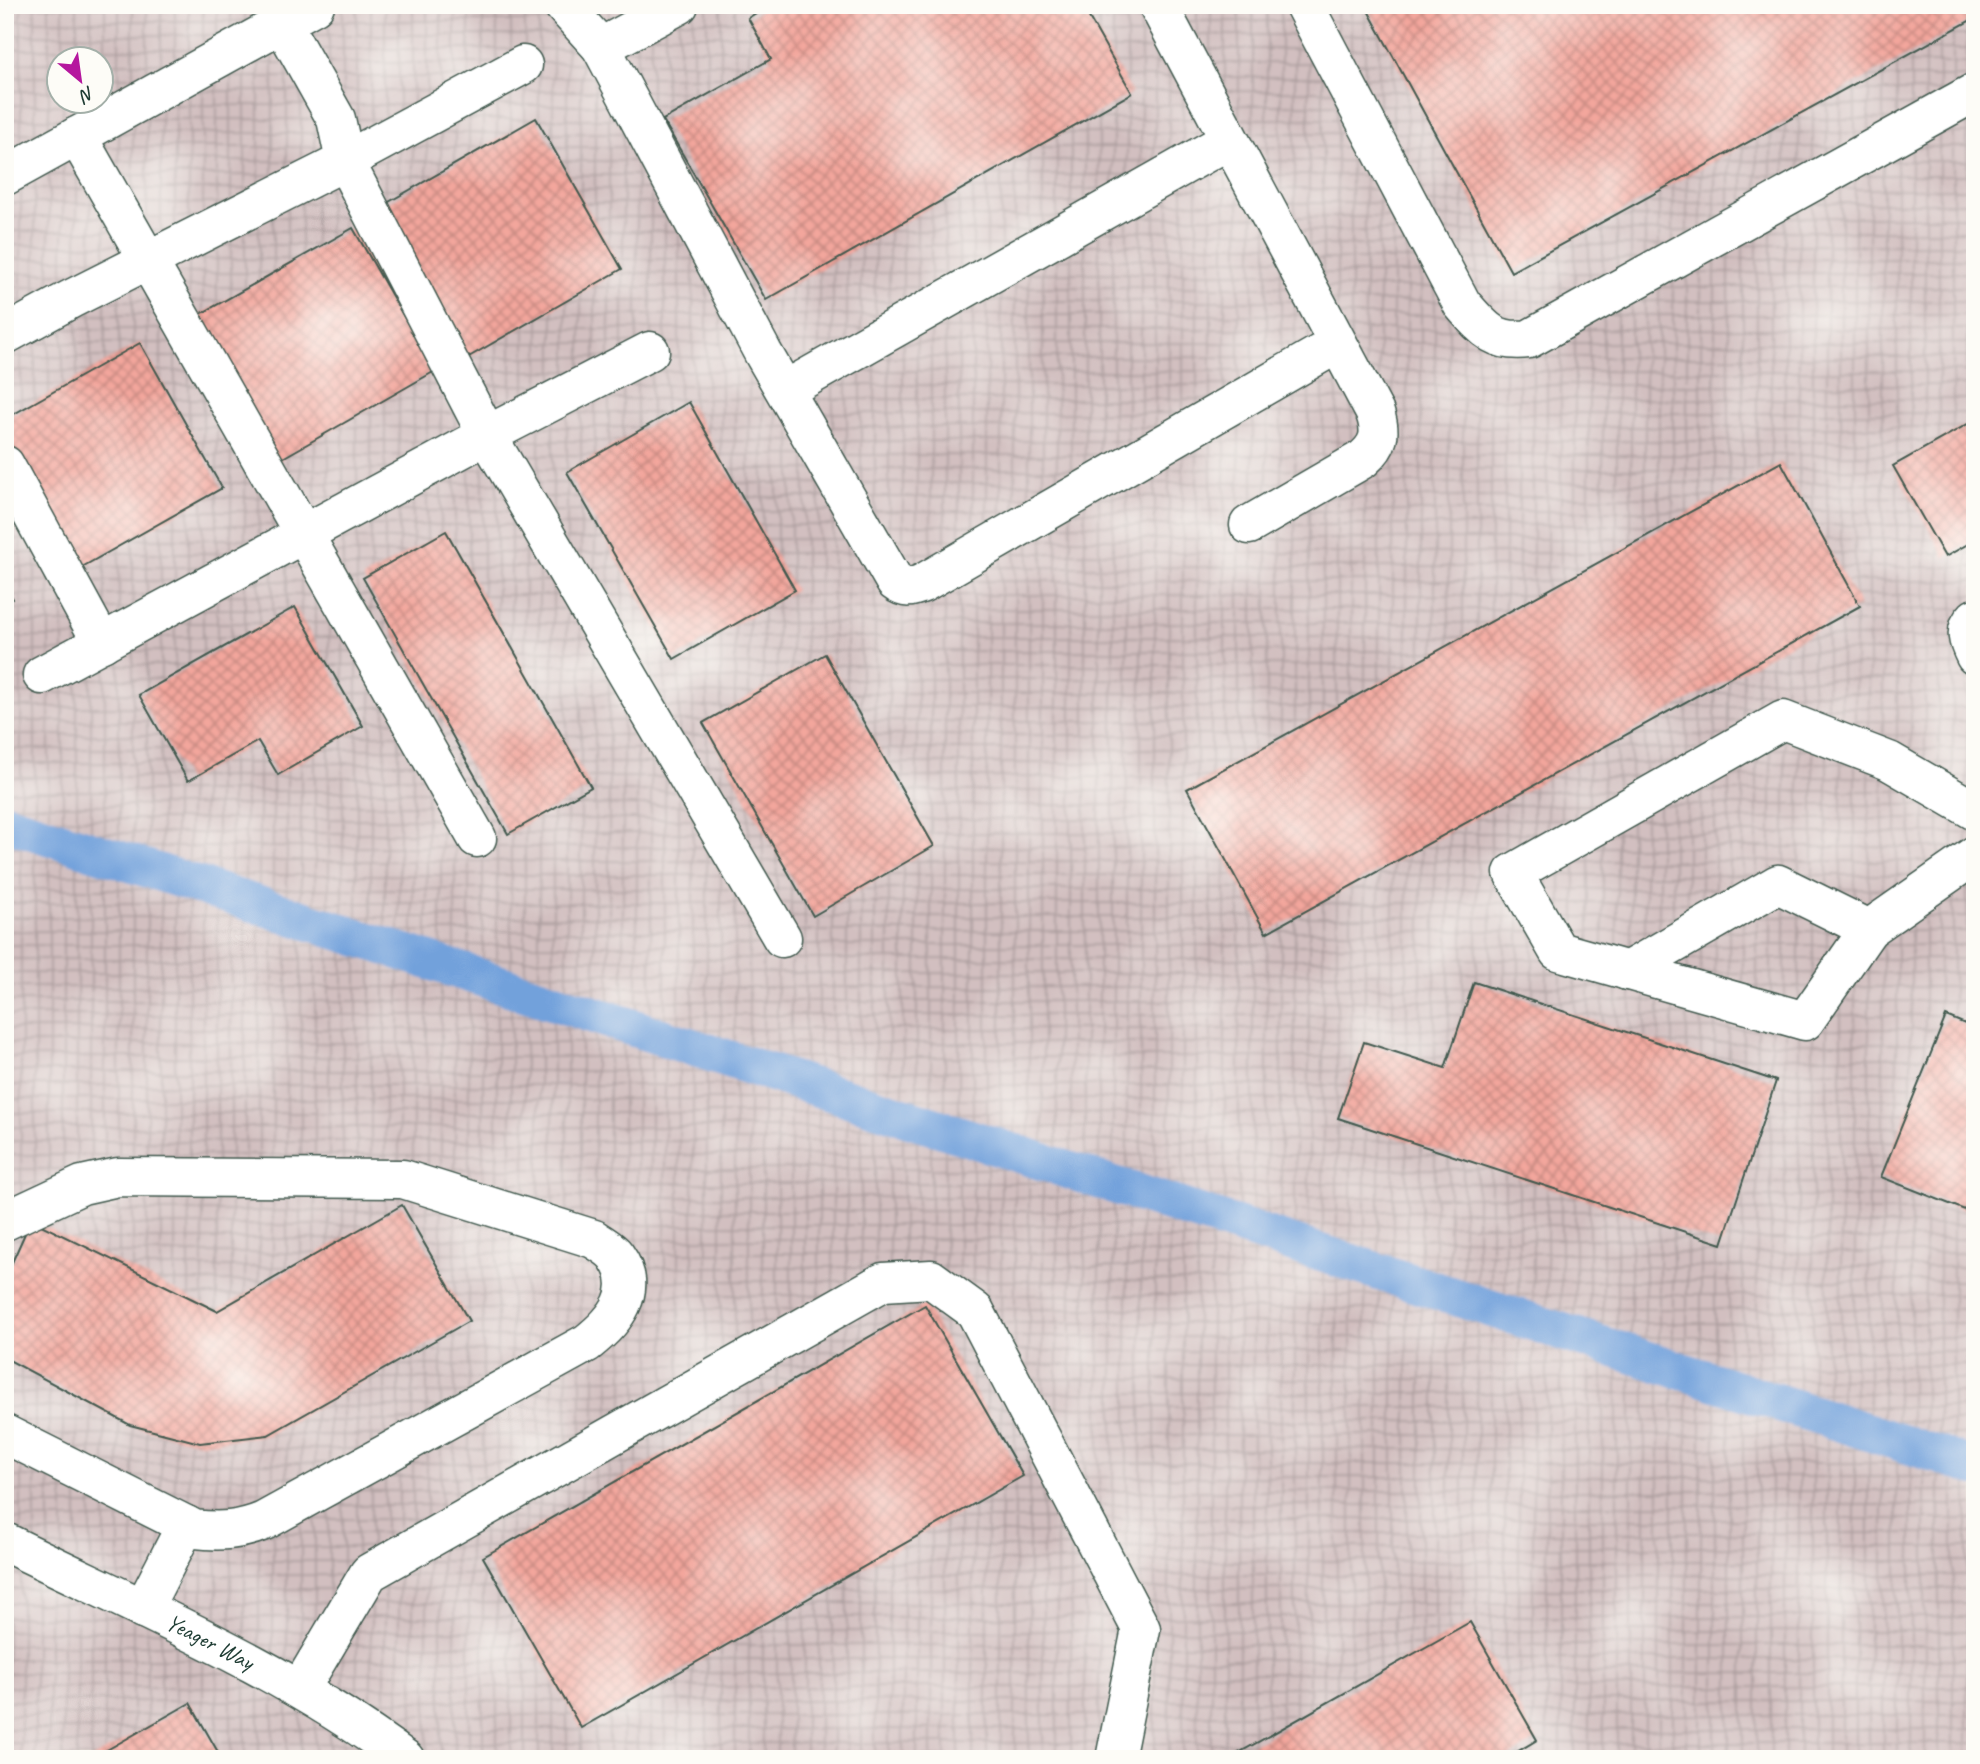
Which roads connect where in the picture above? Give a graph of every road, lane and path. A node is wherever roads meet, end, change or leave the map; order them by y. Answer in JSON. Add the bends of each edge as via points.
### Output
{"nodes":[{"id":1,"x":315,"y":5,"type":"edge"},
{"id":2,"x":564,"y":5,"type":"edge"},
{"id":3,"x":679,"y":5,"type":"edge"},
{"id":4,"x":1158,"y":5,"type":"edge"},
{"id":5,"x":1304,"y":5,"type":"edge"},
{"id":6,"x":282,"y":23,"type":"junction"},
{"id":7,"x":601,"y":47,"type":"junction"},
{"id":8,"x":523,"y":65,"type":"dead end"},
{"id":9,"x":1975,"y":92,"type":"edge"},
{"id":10,"x":77,"y":136,"type":"junction"},
{"id":11,"x":1229,"y":140,"type":"junction"},
{"id":12,"x":345,"y":161,"type":"junction"},
{"id":13,"x":5,"y":176,"type":"edge"},
{"id":14,"x":149,"y":261,"type":"junction"},
{"id":15,"x":5,"y":335,"type":"edge"},
{"id":16,"x":1338,"y":344,"type":"junction"},
{"id":17,"x":650,"y":351,"type":"dead end"},
{"id":18,"x":785,"y":390,"type":"junction"},
{"id":19,"x":487,"y":435,"type":"junction"},
{"id":20,"x":5,"y":465,"type":"edge"},
{"id":21,"x":1249,"y":526,"type":"dead end"},
{"id":22,"x":303,"y":534,"type":"junction"},
{"id":23,"x":1975,"y":618,"type":"edge"},
{"id":24,"x":102,"y":643,"type":"junction"},
{"id":25,"x":1975,"y":656,"type":"edge"},
{"id":26,"x":42,"y":675,"type":"dead end"},
{"id":27,"x":1975,"y":811,"type":"edge"},
{"id":28,"x":477,"y":838,"type":"dead end"},
{"id":29,"x":1975,"y":855,"type":"edge"},
{"id":30,"x":1869,"y":929,"type":"junction"},
{"id":31,"x":782,"y":938,"type":"dead end"},
{"id":32,"x":1627,"y":971,"type":"junction"},
{"id":33,"x":5,"y":1221,"type":"edge"},
{"id":34,"x":5,"y":1434,"type":"edge"},
{"id":35,"x":186,"y":1525,"type":"junction"},
{"id":36,"x":5,"y":1542,"type":"edge"},
{"id":37,"x":143,"y":1609,"type":"junction"},
{"id":38,"x":300,"y":1689,"type":"junction"},
{"id":39,"x":405,"y":1759,"type":"edge"},
{"id":40,"x":1115,"y":1759,"type":"edge"}],
"edges":[{"from":1,"to":6,"type":"street"},
{"from":2,"to":7,"type":"street"},
{"from":3,"to":7,"type":"street"},
{"from":4,"to":11,"type":"street"},
{"from":5,"to":9,"type":"street","via":[[1462,304],[1483,328],[1509,342],[1529,339]]},
{"from":6,"to":10,"type":"street"},
{"from":6,"to":12,"type":"street","via":[[336,119]]},
{"from":7,"to":18,"type":"street"},
{"from":8,"to":12,"type":"street"},
{"from":10,"to":13,"type":"street"},
{"from":10,"to":14,"type":"street"},
{"from":11,"to":16,"type":"street"},
{"from":11,"to":18,"type":"street"},
{"from":12,"to":14,"type":"street"},
{"from":12,"to":19,"type":"street"},
{"from":14,"to":15,"type":"street"},
{"from":14,"to":22,"type":"street"},
{"from":16,"to":18,"type":"street","via":[[911,588],[894,582]]},
{"from":16,"to":21,"type":"street","via":[[1375,413],[1379,440],[1363,459]]},
{"from":17,"to":19,"type":"street"},
{"from":19,"to":22,"type":"street"},
{"from":19,"to":31,"type":"street"},
{"from":20,"to":24,"type":"street"},
{"from":22,"to":24,"type":"street"},
{"from":22,"to":28,"type":"street"},
{"from":23,"to":25,"type":"street","via":[[1967,634]]},
{"from":24,"to":26,"type":"street"},
{"from":27,"to":32,"type":"street","via":[[1889,761],[1783,720],[1513,873],[1558,951]]},
{"from":29,"to":30,"type":"street"},
{"from":30,"to":32,"type":"street","via":[[1778,884]]},
{"from":30,"to":32,"type":"street","via":[[1805,1021]]},
{"from":33,"to":35,"type":"street","via":[[82,1185],[118,1177],[403,1178],[594,1239],[615,1255],[625,1277],[624,1304],[587,1343],[264,1521],[219,1532]]},
{"from":34,"to":35,"type":"street"},
{"from":35,"to":37,"type":"street"},
{"from":36,"to":37,"type":"street","name":"Yeager Way"},
{"from":37,"to":38,"type":"street","name":"Yeager Way"},
{"from":38,"to":39,"type":"street","name":"Yeager Way","via":[[359,1724]]},
{"from":38,"to":40,"type":"street","via":[[369,1573],[883,1282],[931,1279],[975,1311],[1141,1629]]}]}
